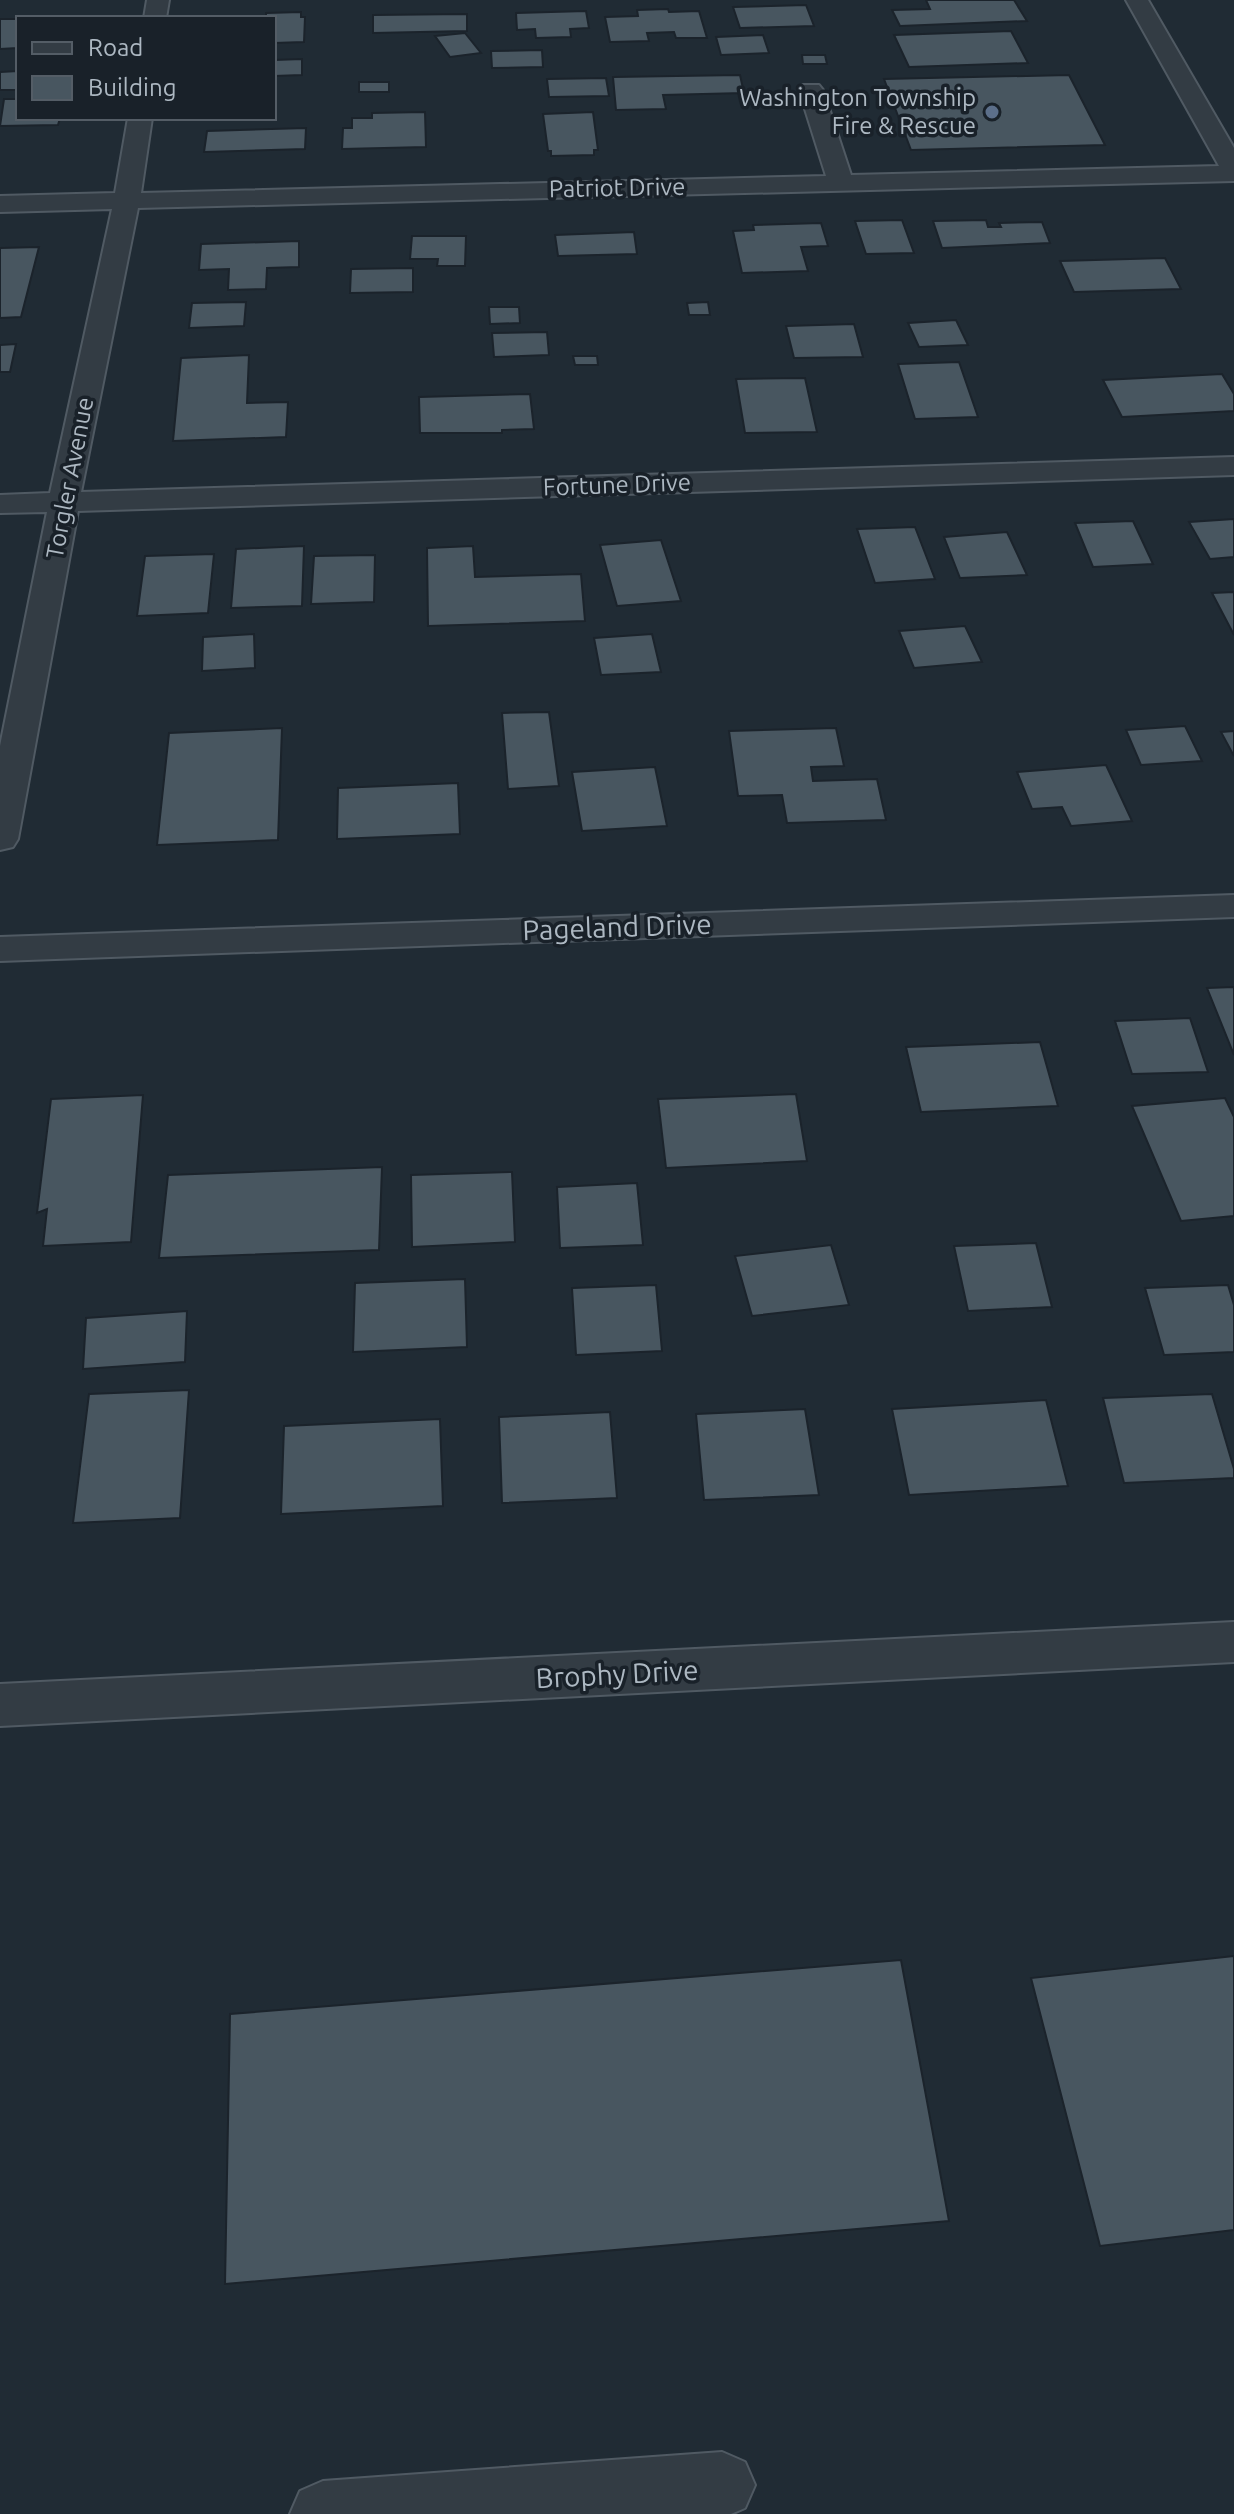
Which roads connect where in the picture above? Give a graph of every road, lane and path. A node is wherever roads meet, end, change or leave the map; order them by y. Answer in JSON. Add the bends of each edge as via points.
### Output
{"nodes":[{"id":1,"x":1137,"y":0,"type":"edge"},
{"id":2,"x":811,"y":90,"type":"dead end"},
{"id":3,"x":140,"y":120,"type":"edge"},
{"id":4,"x":1234,"y":171,"type":"edge"},
{"id":5,"x":841,"y":183,"type":"junction"},
{"id":6,"x":127,"y":201,"type":"junction"},
{"id":7,"x":0,"y":204,"type":"edge"},
{"id":8,"x":1234,"y":466,"type":"edge"},
{"id":9,"x":64,"y":502,"type":"junction"},
{"id":10,"x":0,"y":504,"type":"edge"},
{"id":11,"x":0,"y":839,"type":"edge"},
{"id":12,"x":1234,"y":906,"type":"edge"},
{"id":13,"x":0,"y":949,"type":"edge"},
{"id":14,"x":1234,"y":1642,"type":"edge"},
{"id":15,"x":0,"y":1705,"type":"edge"},
{"id":16,"x":722,"y":2485,"type":"dead end"},
{"id":17,"x":323,"y":2514,"type":"edge"}],
"edges":[{"from":1,"to":4,"type":"street"},
{"from":2,"to":5,"type":"street"},
{"from":3,"to":6,"type":"street","name":"Torgler Avenue"},
{"from":4,"to":5,"type":"street","name":"Patriot Drive"},
{"from":5,"to":6,"type":"street","name":"Patriot Drive"},
{"from":6,"to":7,"type":"street","name":"Patriot Drive"},
{"from":6,"to":9,"type":"street","name":"Torgler Avenue"},
{"from":8,"to":9,"type":"street","name":"Fortune Drive"},
{"from":9,"to":10,"type":"street","name":"Fortune Drive"},
{"from":9,"to":11,"type":"street","name":"Torgler Avenue"},
{"from":12,"to":13,"type":"street","name":"Pageland Drive"},
{"from":14,"to":15,"type":"street","name":"Brophy Drive"},
{"from":16,"to":17,"type":"street"}]}
